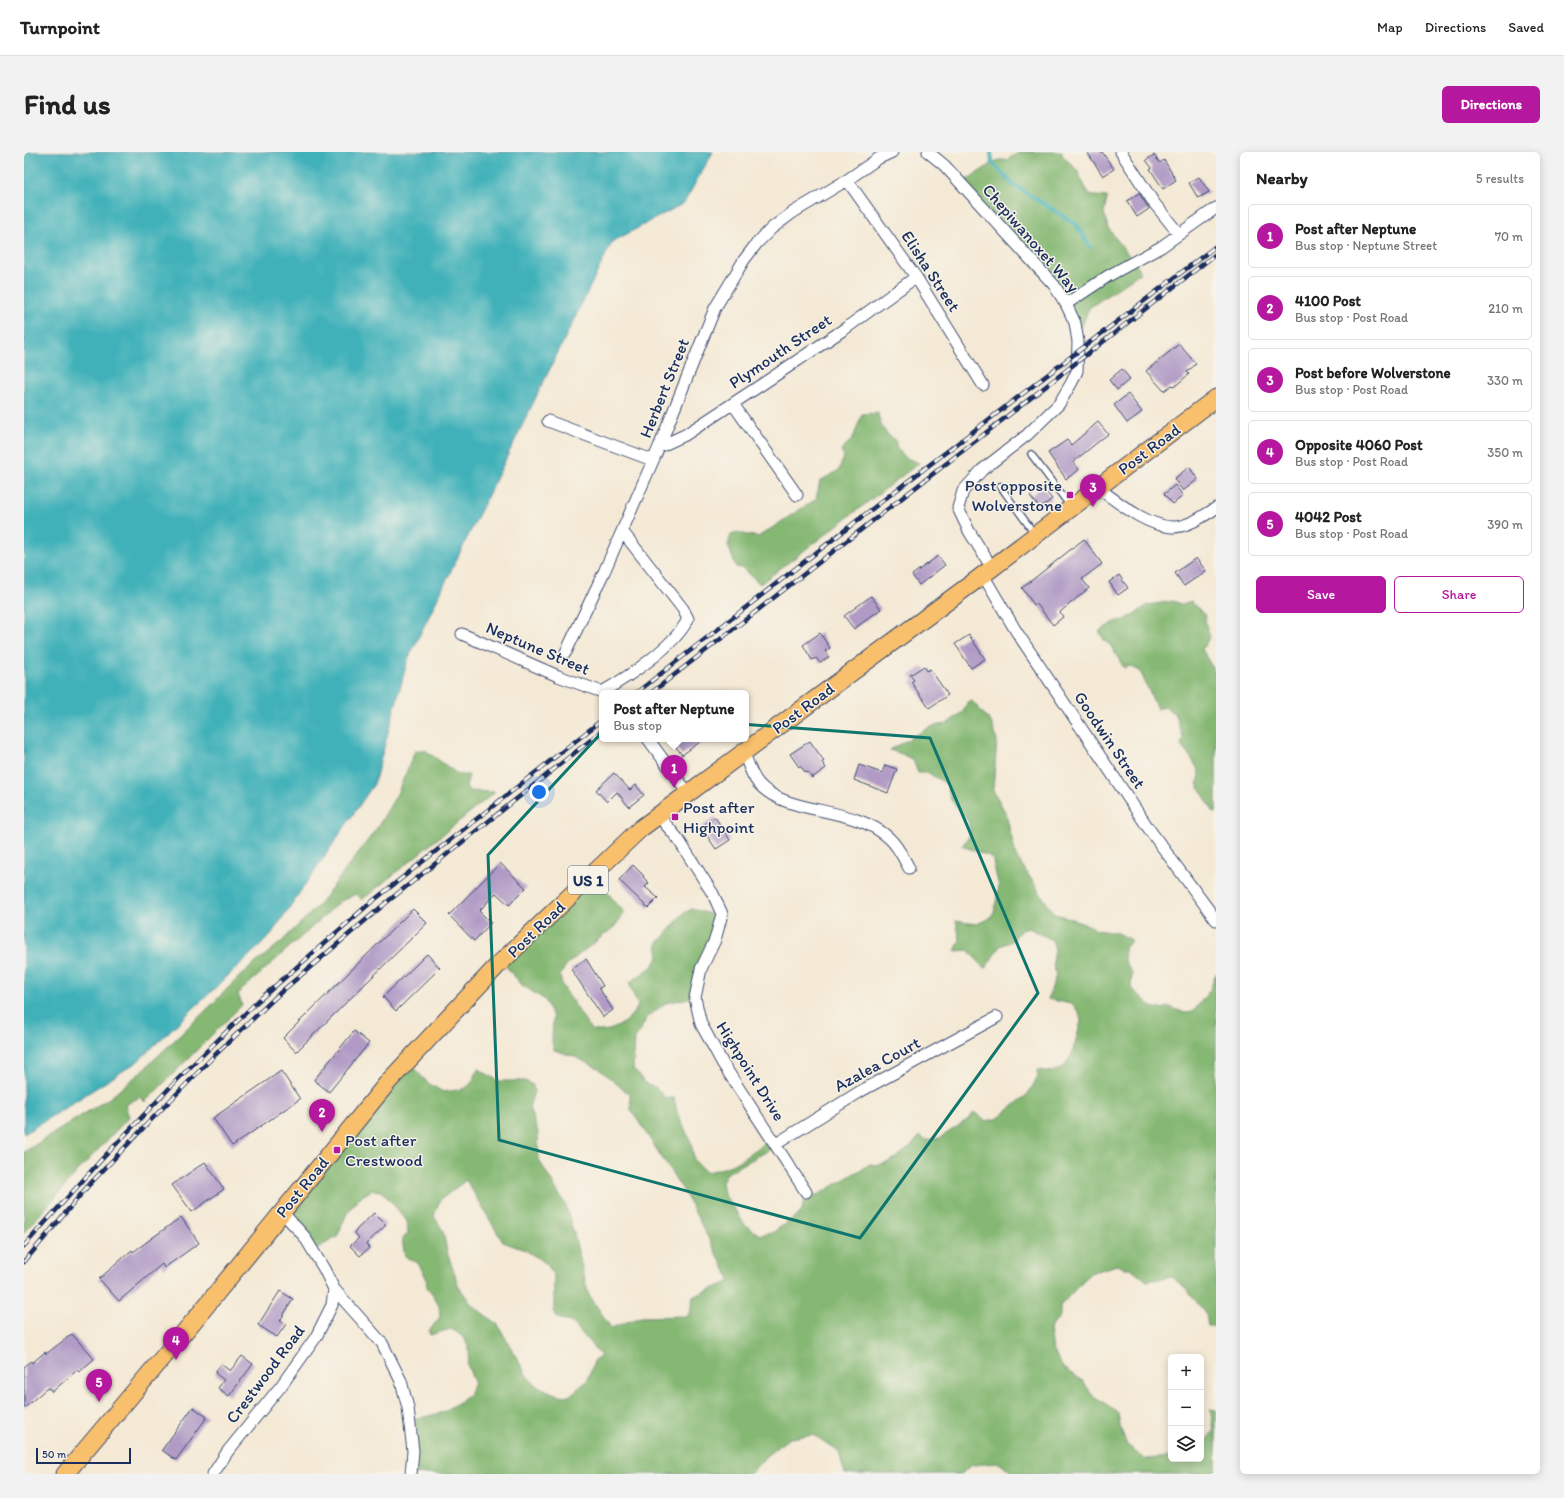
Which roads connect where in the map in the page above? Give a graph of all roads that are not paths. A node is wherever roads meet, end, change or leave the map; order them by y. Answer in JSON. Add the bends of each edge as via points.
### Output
{"nodes":[{"id":1,"x":892,"y":152,"type":"edge"},
{"id":2,"x":928,"y":152,"type":"edge"},
{"id":3,"x":1121,"y":152,"type":"edge"},
{"id":4,"x":847,"y":180,"type":"junction"},
{"id":5,"x":1216,"y":208,"type":"edge"},
{"id":6,"x":1179,"y":234,"type":"junction"},
{"id":7,"x":916,"y":277,"type":"junction"},
{"id":8,"x":1066,"y":304,"type":"junction"},
{"id":9,"x":983,"y":385,"type":"dead end"},
{"id":10,"x":1216,"y":398,"type":"edge"},
{"id":11,"x":733,"y":404,"type":"junction"},
{"id":12,"x":548,"y":421,"type":"dead end"},
{"id":13,"x":659,"y":447,"type":"junction"},
{"id":14,"x":1031,"y":454,"type":"dead end"},
{"id":15,"x":652,"y":460,"type":"junction"},
{"id":16,"x":1000,"y":486,"type":"dead end"},
{"id":17,"x":1098,"y":488,"type":"junction"},
{"id":18,"x":797,"y":495,"type":"dead end"},
{"id":19,"x":1072,"y":508,"type":"junction"},
{"id":20,"x":1216,"y":508,"type":"edge"},
{"id":21,"x":622,"y":532,"type":"junction"},
{"id":22,"x":1036,"y":535,"type":"junction"},
{"id":23,"x":988,"y":572,"type":"junction"},
{"id":24,"x":462,"y":634,"type":"dead end"},
{"id":25,"x":566,"y":652,"type":"dead end"},
{"id":26,"x":606,"y":690,"type":"edge"},
{"id":27,"x":599,"y":691,"type":"edge"},
{"id":28,"x":650,"y":742,"type":"edge"},
{"id":29,"x":744,"y":753,"type":"junction"},
{"id":30,"x":688,"y":793,"type":"junction"},
{"id":31,"x":658,"y":815,"type":"junction"},
{"id":32,"x":910,"y":868,"type":"dead end"},
{"id":33,"x":1216,"y":920,"type":"edge"},
{"id":34,"x":997,"y":1016,"type":"dead end"},
{"id":35,"x":776,"y":1144,"type":"junction"},
{"id":36,"x":806,"y":1192,"type":"dead end"},
{"id":37,"x":282,"y":1212,"type":"junction"},
{"id":38,"x":334,"y":1289,"type":"junction"},
{"id":39,"x":65,"y":1474,"type":"edge"},
{"id":40,"x":213,"y":1474,"type":"edge"},
{"id":41,"x":411,"y":1474,"type":"edge"}],
"edges":[{"from":1,"to":4,"type":"street"},
{"from":2,"to":8,"type":"street","name":"Chepiwanoxet Way","via":[[1054,285]]},
{"from":3,"to":6,"type":"street","via":[[1154,203]]},
{"from":4,"to":7,"type":"street","name":"Elisha Street"},
{"from":4,"to":13,"type":"street","name":"Herbert Street","via":[[792,213],[767,233],[744,260],[715,308]]},
{"from":5,"to":6,"type":"street"},
{"from":6,"to":8,"type":"street","via":[[1161,247],[1102,279]]},
{"from":7,"to":9,"type":"street","name":"Elisha Street"},
{"from":7,"to":11,"type":"street","name":"Plymouth Street"},
{"from":8,"to":23,"type":"street","name":"Chepiwanoxet Way","via":[[1078,342],[1077,371],[1072,382],[1059,404],[1027,435],[982,470],[963,490],[958,508]]},
{"from":10,"to":17,"type":"main road","name":"Post Road","number":"US 1"},
{"from":11,"to":13,"type":"street","name":"Plymouth Street","via":[[685,436]]},
{"from":11,"to":18,"type":"street"},
{"from":12,"to":15,"type":"street"},
{"from":13,"to":15,"type":"street","name":"Herbert Street"},
{"from":14,"to":19,"type":"lane"},
{"from":15,"to":21,"type":"street","name":"Herbert Street"},
{"from":16,"to":22,"type":"lane"},
{"from":17,"to":19,"type":"main road","name":"Post Road","number":"US 1"},
{"from":17,"to":20,"type":"street","via":[[1153,523],[1172,527],[1195,521]]},
{"from":19,"to":22,"type":"main road","name":"Post Road","number":"US 1"},
{"from":21,"to":25,"type":"street","name":"Herbert Street"},
{"from":21,"to":26,"type":"street","name":"Neptune Street","via":[[683,609],[688,619],[683,630],[665,647],[623,680]]},
{"from":22,"to":23,"type":"main road","name":"Post Road","number":"US 1"},
{"from":23,"to":29,"type":"main road","name":"Post Road","number":"US 1"},
{"from":23,"to":33,"type":"street","name":"Goodwin Street","via":[[1016,630],[1149,829]]},
{"from":24,"to":27,"type":"street","name":"Neptune Street"},
{"from":28,"to":30,"type":"street"},
{"from":29,"to":30,"type":"main road","name":"Post Road","number":"US 1"},
{"from":29,"to":32,"type":"street","via":[[750,770],[758,783],[768,792],[794,804],[850,817],[876,829],[888,836],[898,847]]},
{"from":30,"to":31,"type":"main road","name":"Post Road","number":"US 1"},
{"from":31,"to":35,"type":"street","name":"Highpoint Drive","via":[[678,839],[713,894],[722,914],[715,940],[701,969],[695,998],[701,1024],[723,1064]]},
{"from":31,"to":37,"type":"main road","name":"Post Road","number":"US 1","via":[[640,829],[497,966],[416,1051]]},
{"from":34,"to":35,"type":"street","name":"Azalea Court","via":[[861,1091]]},
{"from":35,"to":36,"type":"street","name":"Highpoint Drive"},
{"from":37,"to":38,"type":"street","via":[[304,1236]]},
{"from":37,"to":39,"type":"main road","name":"Post Road","number":"US 1"},
{"from":38,"to":40,"type":"street","name":"Crestwood Road","via":[[332,1305],[316,1337],[281,1386],[228,1450]]},
{"from":38,"to":41,"type":"street","via":[[382,1343],[401,1381],[408,1408],[413,1451]]}]}
